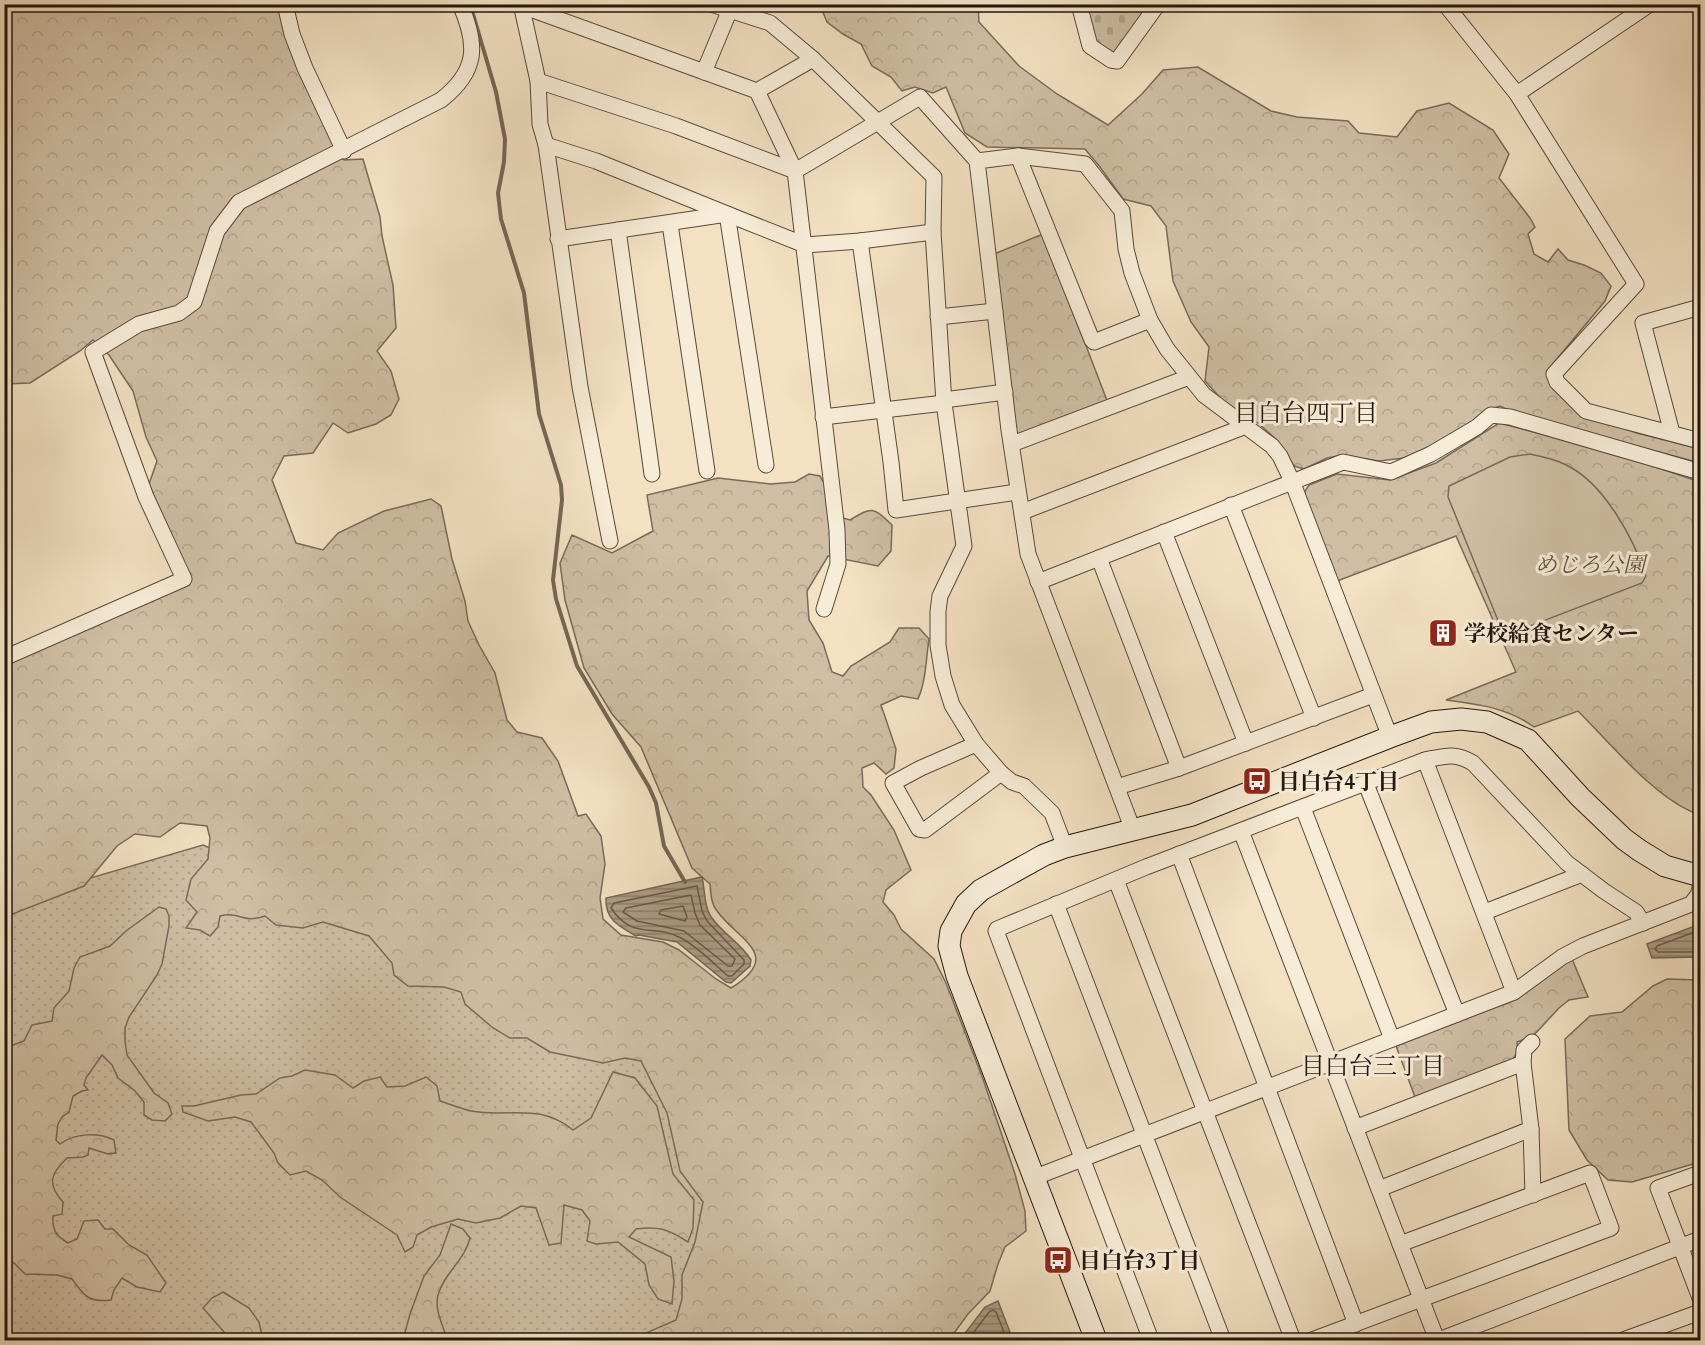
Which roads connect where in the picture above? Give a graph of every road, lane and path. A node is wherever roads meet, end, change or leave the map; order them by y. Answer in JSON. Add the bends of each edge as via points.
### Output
{"nodes":[{"id":1,"x":285,"y":4,"type":"edge"},
{"id":2,"x":460,"y":4,"type":"edge"},
{"id":3,"x":711,"y":4,"type":"edge"},
{"id":4,"x":1078,"y":4,"type":"edge"},
{"id":5,"x":1158,"y":4,"type":"edge"},
{"id":6,"x":1445,"y":4,"type":"edge"},
{"id":7,"x":1650,"y":4,"type":"edge"},
{"id":8,"x":522,"y":5,"type":"edge"},
{"id":9,"x":729,"y":12,"type":"junction"},
{"id":10,"x":813,"y":59,"type":"junction"},
{"id":11,"x":704,"y":72,"type":"junction"},
{"id":12,"x":538,"y":81,"type":"junction"},
{"id":13,"x":757,"y":91,"type":"junction"},
{"id":14,"x":1517,"y":94,"type":"junction"},
{"id":15,"x":878,"y":122,"type":"junction"},
{"id":16,"x":546,"y":145,"type":"junction"},
{"id":17,"x":344,"y":150,"type":"junction"},
{"id":18,"x":1018,"y":156,"type":"junction"},
{"id":19,"x":977,"y":162,"type":"junction"},
{"id":20,"x":795,"y":171,"type":"junction"},
{"id":21,"x":727,"y":214,"type":"junction"},
{"id":22,"x":670,"y":224,"type":"junction"},
{"id":23,"x":618,"y":230,"type":"junction"},
{"id":24,"x":933,"y":232,"type":"junction"},
{"id":25,"x":558,"y":239,"type":"junction"},
{"id":26,"x":860,"y":241,"type":"junction"},
{"id":27,"x":805,"y":245,"type":"junction"},
{"id":28,"x":1701,"y":307,"type":"edge"},
{"id":29,"x":995,"y":311,"type":"junction"},
{"id":30,"x":938,"y":317,"type":"junction"},
{"id":31,"x":1150,"y":320,"type":"junction"},
{"id":32,"x":1189,"y":377,"type":"junction"},
{"id":33,"x":1005,"y":392,"type":"junction"},
{"id":34,"x":944,"y":401,"type":"junction"},
{"id":35,"x":884,"y":408,"type":"junction"},
{"id":36,"x":823,"y":417,"type":"junction"},
{"id":37,"x":1246,"y":426,"type":"junction"},
{"id":38,"x":1672,"y":433,"type":"junction"},
{"id":39,"x":1701,"y":441,"type":"edge"},
{"id":40,"x":1012,"y":444,"type":"junction"},
{"id":41,"x":766,"y":465,"type":"dead end"},
{"id":42,"x":707,"y":471,"type":"dead end"},
{"id":43,"x":1701,"y":472,"type":"edge"},
{"id":44,"x":652,"y":474,"type":"dead end"},
{"id":45,"x":1292,"y":481,"type":"junction"},
{"id":46,"x":1017,"y":492,"type":"junction"},
{"id":47,"x":957,"y":500,"type":"junction"},
{"id":48,"x":1231,"y":505,"type":"junction"},
{"id":49,"x":1022,"y":512,"type":"junction"},
{"id":50,"x":1164,"y":532,"type":"junction"},
{"id":51,"x":610,"y":541,"type":"dead end"},
{"id":52,"x":1099,"y":558,"type":"junction"},
{"id":53,"x":1038,"y":582,"type":"junction"},
{"id":54,"x":824,"y":609,"type":"dead end"},
{"id":55,"x":4,"y":658,"type":"edge"},
{"id":56,"x":1373,"y":695,"type":"junction"},
{"id":57,"x":1314,"y":718,"type":"junction"},
{"id":58,"x":1390,"y":736,"type":"junction"},
{"id":59,"x":1246,"y":743,"type":"junction"},
{"id":60,"x":976,"y":744,"type":"junction"},
{"id":61,"x":1425,"y":760,"type":"junction"},
{"id":62,"x":1179,"y":768,"type":"junction"},
{"id":63,"x":1001,"y":773,"type":"junction"},
{"id":64,"x":1366,"y":784,"type":"junction"},
{"id":65,"x":1117,"y":787,"type":"junction"},
{"id":66,"x":1303,"y":808,"type":"junction"},
{"id":67,"x":1133,"y":830,"type":"junction"},
{"id":68,"x":1241,"y":831,"type":"junction"},
{"id":69,"x":1065,"y":847,"type":"junction"},
{"id":70,"x":1179,"y":854,"type":"junction"},
{"id":71,"x":1582,"y":874,"type":"junction"},
{"id":72,"x":1701,"y":876,"type":"edge"},
{"id":73,"x":1116,"y":880,"type":"junction"},
{"id":74,"x":1701,"y":888,"type":"edge"},
{"id":75,"x":1056,"y":904,"type":"junction"},
{"id":76,"x":1485,"y":912,"type":"junction"},
{"id":77,"x":1643,"y":923,"type":"junction"},
{"id":78,"x":1514,"y":992,"type":"junction"},
{"id":79,"x":1457,"y":1014,"type":"junction"},
{"id":80,"x":1392,"y":1040,"type":"junction"},
{"id":81,"x":1532,"y":1042,"type":"dead end"},
{"id":82,"x":1523,"y":1063,"type":"junction"},
{"id":83,"x":1330,"y":1065,"type":"junction"},
{"id":84,"x":1267,"y":1088,"type":"junction"},
{"id":85,"x":1205,"y":1112,"type":"junction"},
{"id":86,"x":1355,"y":1128,"type":"junction"},
{"id":87,"x":1531,"y":1129,"type":"junction"},
{"id":88,"x":1144,"y":1135,"type":"junction"},
{"id":89,"x":1083,"y":1159,"type":"junction"},
{"id":90,"x":1701,"y":1173,"type":"edge"},
{"id":91,"x":1033,"y":1178,"type":"junction"},
{"id":92,"x":1379,"y":1189,"type":"junction"},
{"id":93,"x":1533,"y":1195,"type":"junction"},
{"id":94,"x":1701,"y":1239,"type":"edge"},
{"id":95,"x":1400,"y":1244,"type":"junction"},
{"id":96,"x":1681,"y":1246,"type":"junction"},
{"id":97,"x":1701,"y":1298,"type":"edge"},
{"id":98,"x":1421,"y":1300,"type":"junction"},
{"id":99,"x":1701,"y":1312,"type":"edge"},
{"id":100,"x":1356,"y":1324,"type":"junction"},
{"id":101,"x":1096,"y":1341,"type":"edge"},
{"id":102,"x":1151,"y":1341,"type":"edge"},
{"id":103,"x":1223,"y":1341,"type":"edge"},
{"id":104,"x":1293,"y":1341,"type":"edge"},
{"id":105,"x":1312,"y":1341,"type":"edge"},
{"id":106,"x":1438,"y":1341,"type":"edge"},
{"id":107,"x":1623,"y":1341,"type":"edge"}],
"edges":[{"from":1,"to":17,"type":"street","via":[[305,68]]},
{"from":2,"to":17,"type":"street","via":[[473,45],[465,77],[441,100]]},
{"from":3,"to":9,"type":"street"},
{"from":4,"to":5,"type":"street","via":[[1090,46],[1117,61]]},
{"from":6,"to":14,"type":"street"},
{"from":7,"to":14,"type":"street"},
{"from":8,"to":11,"type":"street"},
{"from":8,"to":12,"type":"street"},
{"from":9,"to":10,"type":"street","via":[[770,22]]},
{"from":9,"to":11,"type":"street"},
{"from":10,"to":13,"type":"street"},
{"from":10,"to":15,"type":"street"},
{"from":11,"to":13,"type":"street"},
{"from":12,"to":16,"type":"street","via":[[540,124]]},
{"from":12,"to":20,"type":"street","via":[[676,126]]},
{"from":13,"to":20,"type":"street"},
{"from":14,"to":38,"type":"street","via":[[1636,284],[1554,374],[1557,382],[1586,411]]},
{"from":15,"to":19,"type":"street","via":[[920,97]]},
{"from":15,"to":20,"type":"street"},
{"from":15,"to":24,"type":"street","via":[[934,177]]},
{"from":16,"to":21,"type":"street","via":[[596,160]]},
{"from":16,"to":25,"type":"street"},
{"from":17,"to":55,"type":"street","via":[[239,202],[217,231],[194,302],[179,313],[139,324],[93,352],[146,497],[184,579]]},
{"from":18,"to":19,"type":"street"},
{"from":18,"to":31,"type":"street","via":[[1085,164],[1122,211],[1125,249]]},
{"from":18,"to":31,"type":"street","via":[[1092,340]]},
{"from":19,"to":29,"type":"street"},
{"from":20,"to":27,"type":"street"},
{"from":21,"to":22,"type":"street"},
{"from":21,"to":27,"type":"street"},
{"from":21,"to":41,"type":"street"},
{"from":22,"to":23,"type":"street"},
{"from":22,"to":42,"type":"street"},
{"from":23,"to":25,"type":"street"},
{"from":23,"to":44,"type":"street"},
{"from":24,"to":26,"type":"street"},
{"from":24,"to":30,"type":"street"},
{"from":25,"to":51,"type":"street","via":[[580,387]]},
{"from":26,"to":27,"type":"street"},
{"from":26,"to":35,"type":"street"},
{"from":27,"to":36,"type":"street"},
{"from":28,"to":38,"type":"street","via":[[1643,323]]},
{"from":29,"to":30,"type":"street"},
{"from":29,"to":33,"type":"street"},
{"from":30,"to":34,"type":"street"},
{"from":31,"to":32,"type":"street"},
{"from":32,"to":37,"type":"street","via":[[1204,395]]},
{"from":32,"to":40,"type":"street"},
{"from":33,"to":34,"type":"street"},
{"from":33,"to":40,"type":"street"},
{"from":34,"to":35,"type":"street"},
{"from":34,"to":47,"type":"street"},
{"from":35,"to":36,"type":"street"},
{"from":35,"to":47,"type":"street","via":[[896,510]]},
{"from":36,"to":54,"type":"street","via":[[838,564]]},
{"from":37,"to":45,"type":"street","via":[[1280,456]]},
{"from":37,"to":49,"type":"street"},
{"from":38,"to":39,"type":"street"},
{"from":40,"to":46,"type":"street"},
{"from":43,"to":45,"type":"street","via":[[1510,417],[1491,415],[1431,454],[1391,472],[1343,462]]},
{"from":45,"to":48,"type":"street"},
{"from":45,"to":56,"type":"street"},
{"from":46,"to":47,"type":"street"},
{"from":46,"to":49,"type":"street"},
{"from":47,"to":60,"type":"street","via":[[964,546],[940,596],[938,645],[952,705]]},
{"from":48,"to":50,"type":"street"},
{"from":48,"to":57,"type":"street"},
{"from":49,"to":53,"type":"street","via":[[1028,554]]},
{"from":50,"to":52,"type":"street"},
{"from":50,"to":59,"type":"street"},
{"from":52,"to":53,"type":"street"},
{"from":52,"to":62,"type":"street"},
{"from":53,"to":65,"type":"street"},
{"from":56,"to":57,"type":"street"},
{"from":56,"to":58,"type":"street"},
{"from":57,"to":59,"type":"street"},
{"from":58,"to":67,"type":"street","via":[[1192,815]]},
{"from":58,"to":72,"type":"street","via":[[1431,723],[1461,719],[1507,729],[1528,740],[1587,804],[1639,850],[1665,866]]},
{"from":59,"to":62,"type":"street"},
{"from":60,"to":63,"type":"street"},
{"from":60,"to":63,"type":"street","via":[[893,783],[919,829],[925,830]]},
{"from":61,"to":64,"type":"street"},
{"from":61,"to":71,"type":"street","via":[[1447,755],[1461,756],[1473,763]]},
{"from":61,"to":76,"type":"street"},
{"from":62,"to":65,"type":"street"},
{"from":63,"to":69,"type":"street","via":[[1024,786],[1052,813]]},
{"from":64,"to":66,"type":"street"},
{"from":64,"to":79,"type":"street"},
{"from":65,"to":67,"type":"street"},
{"from":66,"to":68,"type":"street"},
{"from":66,"to":80,"type":"street"},
{"from":67,"to":69,"type":"street"},
{"from":68,"to":70,"type":"street"},
{"from":68,"to":83,"type":"street"},
{"from":69,"to":91,"type":"street","via":[[981,890],[957,918],[949,946]]},
{"from":70,"to":73,"type":"street"},
{"from":70,"to":84,"type":"street"},
{"from":71,"to":76,"type":"street"},
{"from":71,"to":77,"type":"street","via":[[1636,912]]},
{"from":73,"to":75,"type":"street"},
{"from":73,"to":85,"type":"street"},
{"from":74,"to":77,"type":"street","via":[[1691,904]]},
{"from":75,"to":88,"type":"street"},
{"from":75,"to":89,"type":"street","via":[[996,931]]},
{"from":76,"to":78,"type":"street"},
{"from":77,"to":78,"type":"street","via":[[1562,957]]},
{"from":78,"to":79,"type":"street"},
{"from":79,"to":80,"type":"street"},
{"from":80,"to":83,"type":"street"},
{"from":81,"to":82,"type":"street","via":[[1524,1050]]},
{"from":82,"to":86,"type":"street"},
{"from":82,"to":87,"type":"street"},
{"from":83,"to":84,"type":"street"},
{"from":83,"to":86,"type":"street"},
{"from":84,"to":85,"type":"street"},
{"from":84,"to":100,"type":"street"},
{"from":85,"to":88,"type":"street"},
{"from":85,"to":104,"type":"street"},
{"from":86,"to":92,"type":"street"},
{"from":87,"to":92,"type":"street"},
{"from":87,"to":93,"type":"street"},
{"from":88,"to":89,"type":"street"},
{"from":88,"to":103,"type":"street"},
{"from":89,"to":91,"type":"street"},
{"from":89,"to":102,"type":"street"},
{"from":90,"to":96,"type":"street","via":[[1658,1188]]},
{"from":91,"to":101,"type":"street"},
{"from":92,"to":95,"type":"street"},
{"from":93,"to":95,"type":"street"},
{"from":93,"to":98,"type":"street","via":[[1590,1173],[1611,1228]]},
{"from":94,"to":96,"type":"street"},
{"from":95,"to":98,"type":"street"},
{"from":96,"to":97,"type":"street"},
{"from":96,"to":106,"type":"street"},
{"from":98,"to":100,"type":"street"},
{"from":98,"to":106,"type":"street"},
{"from":99,"to":107,"type":"street"},
{"from":100,"to":105,"type":"street"}]}
